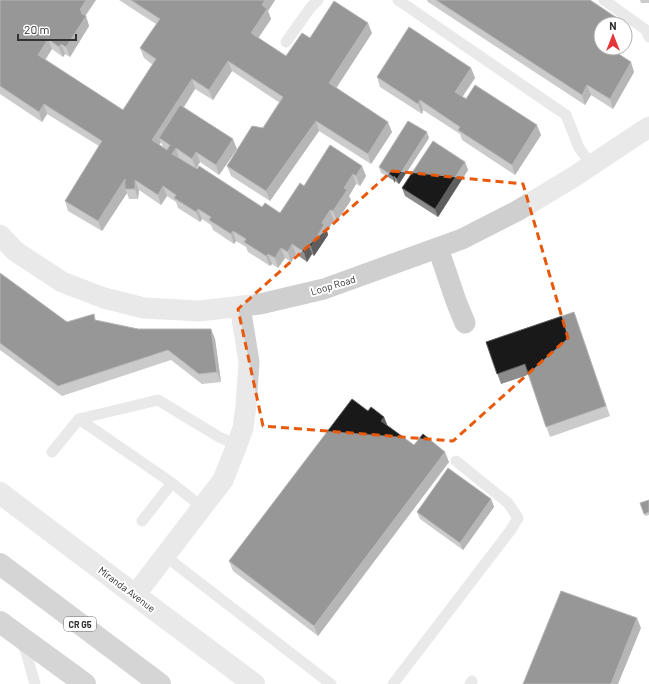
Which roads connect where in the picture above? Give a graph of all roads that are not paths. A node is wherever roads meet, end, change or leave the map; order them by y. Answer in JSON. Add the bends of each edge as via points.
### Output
{"nodes":[{"id":1,"x":318,"y":0,"type":"edge"},
{"id":2,"x":398,"y":0,"type":"edge"},
{"id":3,"x":604,"y":0,"type":"edge"},
{"id":4,"x":649,"y":37,"type":"edge"},
{"id":5,"x":286,"y":42,"type":"dead end"},
{"id":6,"x":649,"y":127,"type":"edge"},
{"id":7,"x":592,"y":165,"type":"junction"},
{"id":8,"x":0,"y":235,"type":"edge"},
{"id":9,"x":438,"y":248,"type":"junction"},
{"id":10,"x":240,"y":306,"type":"junction"},
{"id":11,"x":465,"y":323,"type":"dead end"},
{"id":12,"x":79,"y":419,"type":"junction"},
{"id":13,"x":237,"y":445,"type":"junction"},
{"id":14,"x":52,"y":452,"type":"dead end"},
{"id":15,"x":456,"y":461,"type":"dead end"},
{"id":16,"x":172,"y":483,"type":"junction"},
{"id":17,"x":0,"y":493,"type":"edge"},
{"id":18,"x":202,"y":507,"type":"junction"},
{"id":19,"x":142,"y":521,"type":"dead end"},
{"id":20,"x":165,"y":556,"type":"junction"},
{"id":21,"x":0,"y":564,"type":"edge"},
{"id":22,"x":135,"y":595,"type":"junction"},
{"id":23,"x":0,"y":622,"type":"edge"},
{"id":24,"x":22,"y":638,"type":"junction"},
{"id":25,"x":35,"y":684,"type":"edge"},
{"id":26,"x":85,"y":684,"type":"edge"},
{"id":27,"x":160,"y":684,"type":"edge"},
{"id":28,"x":254,"y":684,"type":"edge"},
{"id":29,"x":331,"y":684,"type":"edge"},
{"id":30,"x":394,"y":684,"type":"edge"}],
"edges":[{"from":1,"to":5,"type":"lane"},
{"from":2,"to":7,"type":"lane","via":[[566,115],[580,148]]},
{"from":3,"to":4,"type":"lane","via":[[646,30]]},
{"from":6,"to":7,"type":"street","name":"Loop Road"},
{"from":7,"to":9,"type":"street","name":"Loop Road","via":[[516,211],[462,239]]},
{"from":8,"to":10,"type":"street","name":"Loop Road","via":[[15,251],[62,282],[104,298],[144,308],[199,311]]},
{"from":9,"to":10,"type":"street","name":"Loop Road","via":[[324,289],[265,303]]},
{"from":9,"to":11,"type":"street"},
{"from":10,"to":13,"type":"street","via":[[249,362],[243,428]]},
{"from":12,"to":13,"type":"lane","via":[[158,400]]},
{"from":12,"to":14,"type":"lane"},
{"from":12,"to":16,"type":"lane"},
{"from":13,"to":18,"type":"street","via":[[223,480]]},
{"from":15,"to":30,"type":"lane","via":[[508,503],[518,518]]},
{"from":16,"to":18,"type":"lane"},
{"from":16,"to":19,"type":"lane"},
{"from":17,"to":22,"type":"street","name":"Miranda Avenue"},
{"from":18,"to":20,"type":"street"},
{"from":20,"to":22,"type":"street"},
{"from":20,"to":29,"type":"lane"},
{"from":21,"to":27,"type":"highway","number":"CR G5"},
{"from":22,"to":28,"type":"street","name":"Miranda Avenue"},
{"from":23,"to":24,"type":"highway"},
{"from":24,"to":25,"type":"lane"},
{"from":24,"to":26,"type":"highway"}]}
